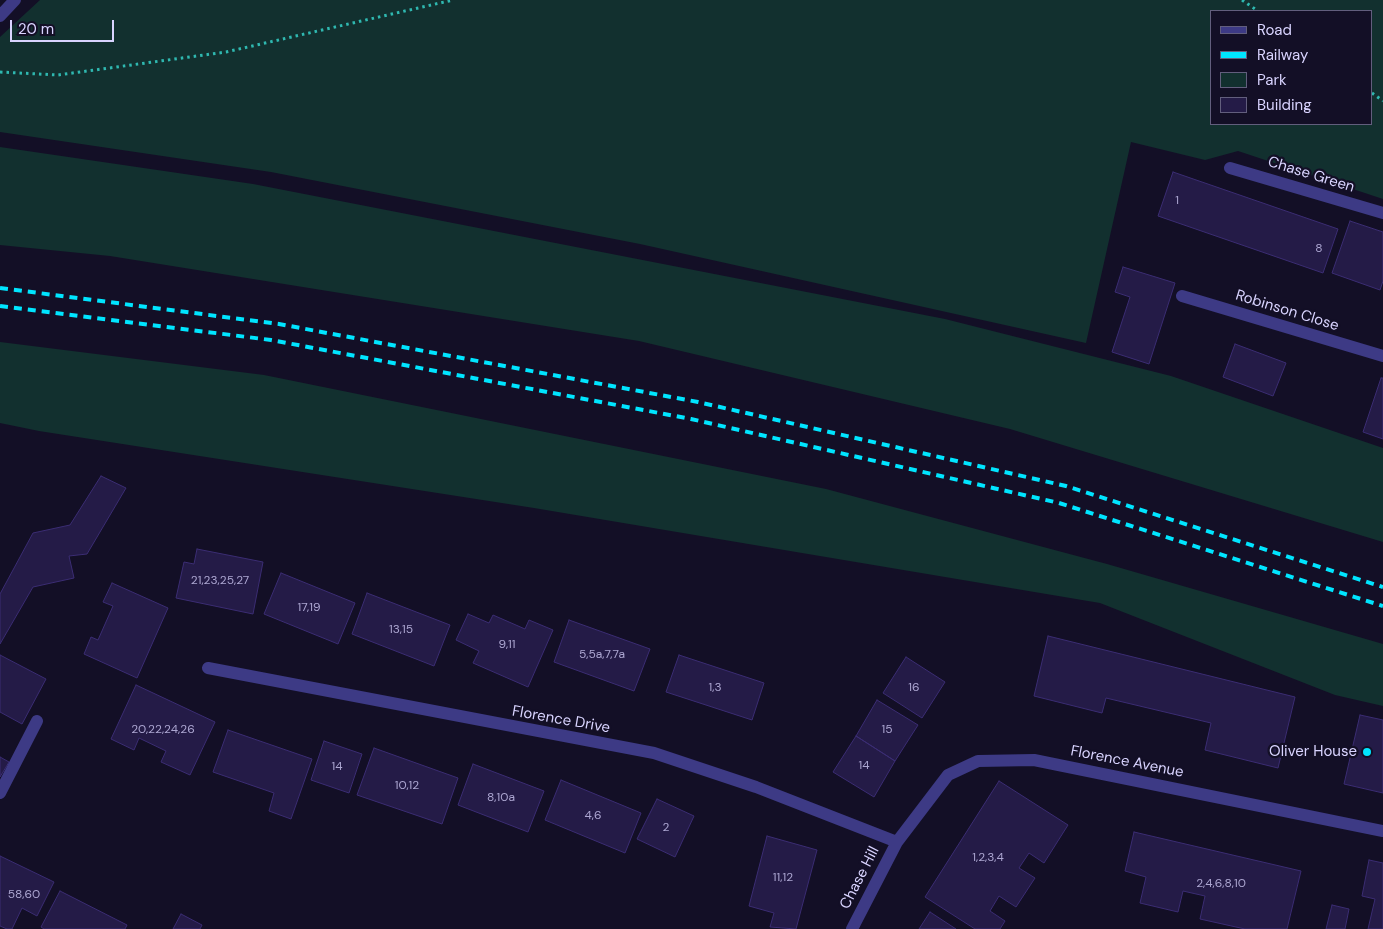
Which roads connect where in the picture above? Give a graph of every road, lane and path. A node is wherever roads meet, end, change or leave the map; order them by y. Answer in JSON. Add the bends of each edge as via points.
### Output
{"nodes":[{"id":1,"x":15,"y":0,"type":"edge"},
{"id":2,"x":453,"y":0,"type":"edge"},
{"id":3,"x":1242,"y":0,"type":"edge"},
{"id":4,"x":1257,"y":10,"type":"edge"},
{"id":5,"x":0,"y":16,"type":"edge"},
{"id":6,"x":0,"y":72,"type":"edge"},
{"id":7,"x":1230,"y":168,"type":"dead end"},
{"id":8,"x":1383,"y":213,"type":"edge"},
{"id":9,"x":1182,"y":296,"type":"dead end"},
{"id":10,"x":1383,"y":356,"type":"edge"},
{"id":11,"x":208,"y":668,"type":"dead end"},
{"id":12,"x":36,"y":721,"type":"dead end"},
{"id":13,"x":0,"y":793,"type":"edge"},
{"id":14,"x":1383,"y":831,"type":"edge"},
{"id":15,"x":897,"y":842,"type":"junction"},
{"id":16,"x":852,"y":929,"type":"edge"}],
"edges":[{"from":1,"to":5,"type":"street"},
{"from":2,"to":6,"type":"path","via":[[226,52],[58,75]]},
{"from":3,"to":4,"type":"path"},
{"from":7,"to":8,"type":"street","name":"Chase Green"},
{"from":9,"to":10,"type":"street","name":"Robinson Close"},
{"from":11,"to":15,"type":"street","name":"Florence Drive","via":[[654,753],[756,787]]},
{"from":12,"to":13,"type":"street"},
{"from":14,"to":15,"type":"street","name":"Florence Avenue","via":[[1034,760],[978,761],[948,775]]},
{"from":15,"to":16,"type":"street","name":"Chase Hill"}]}
